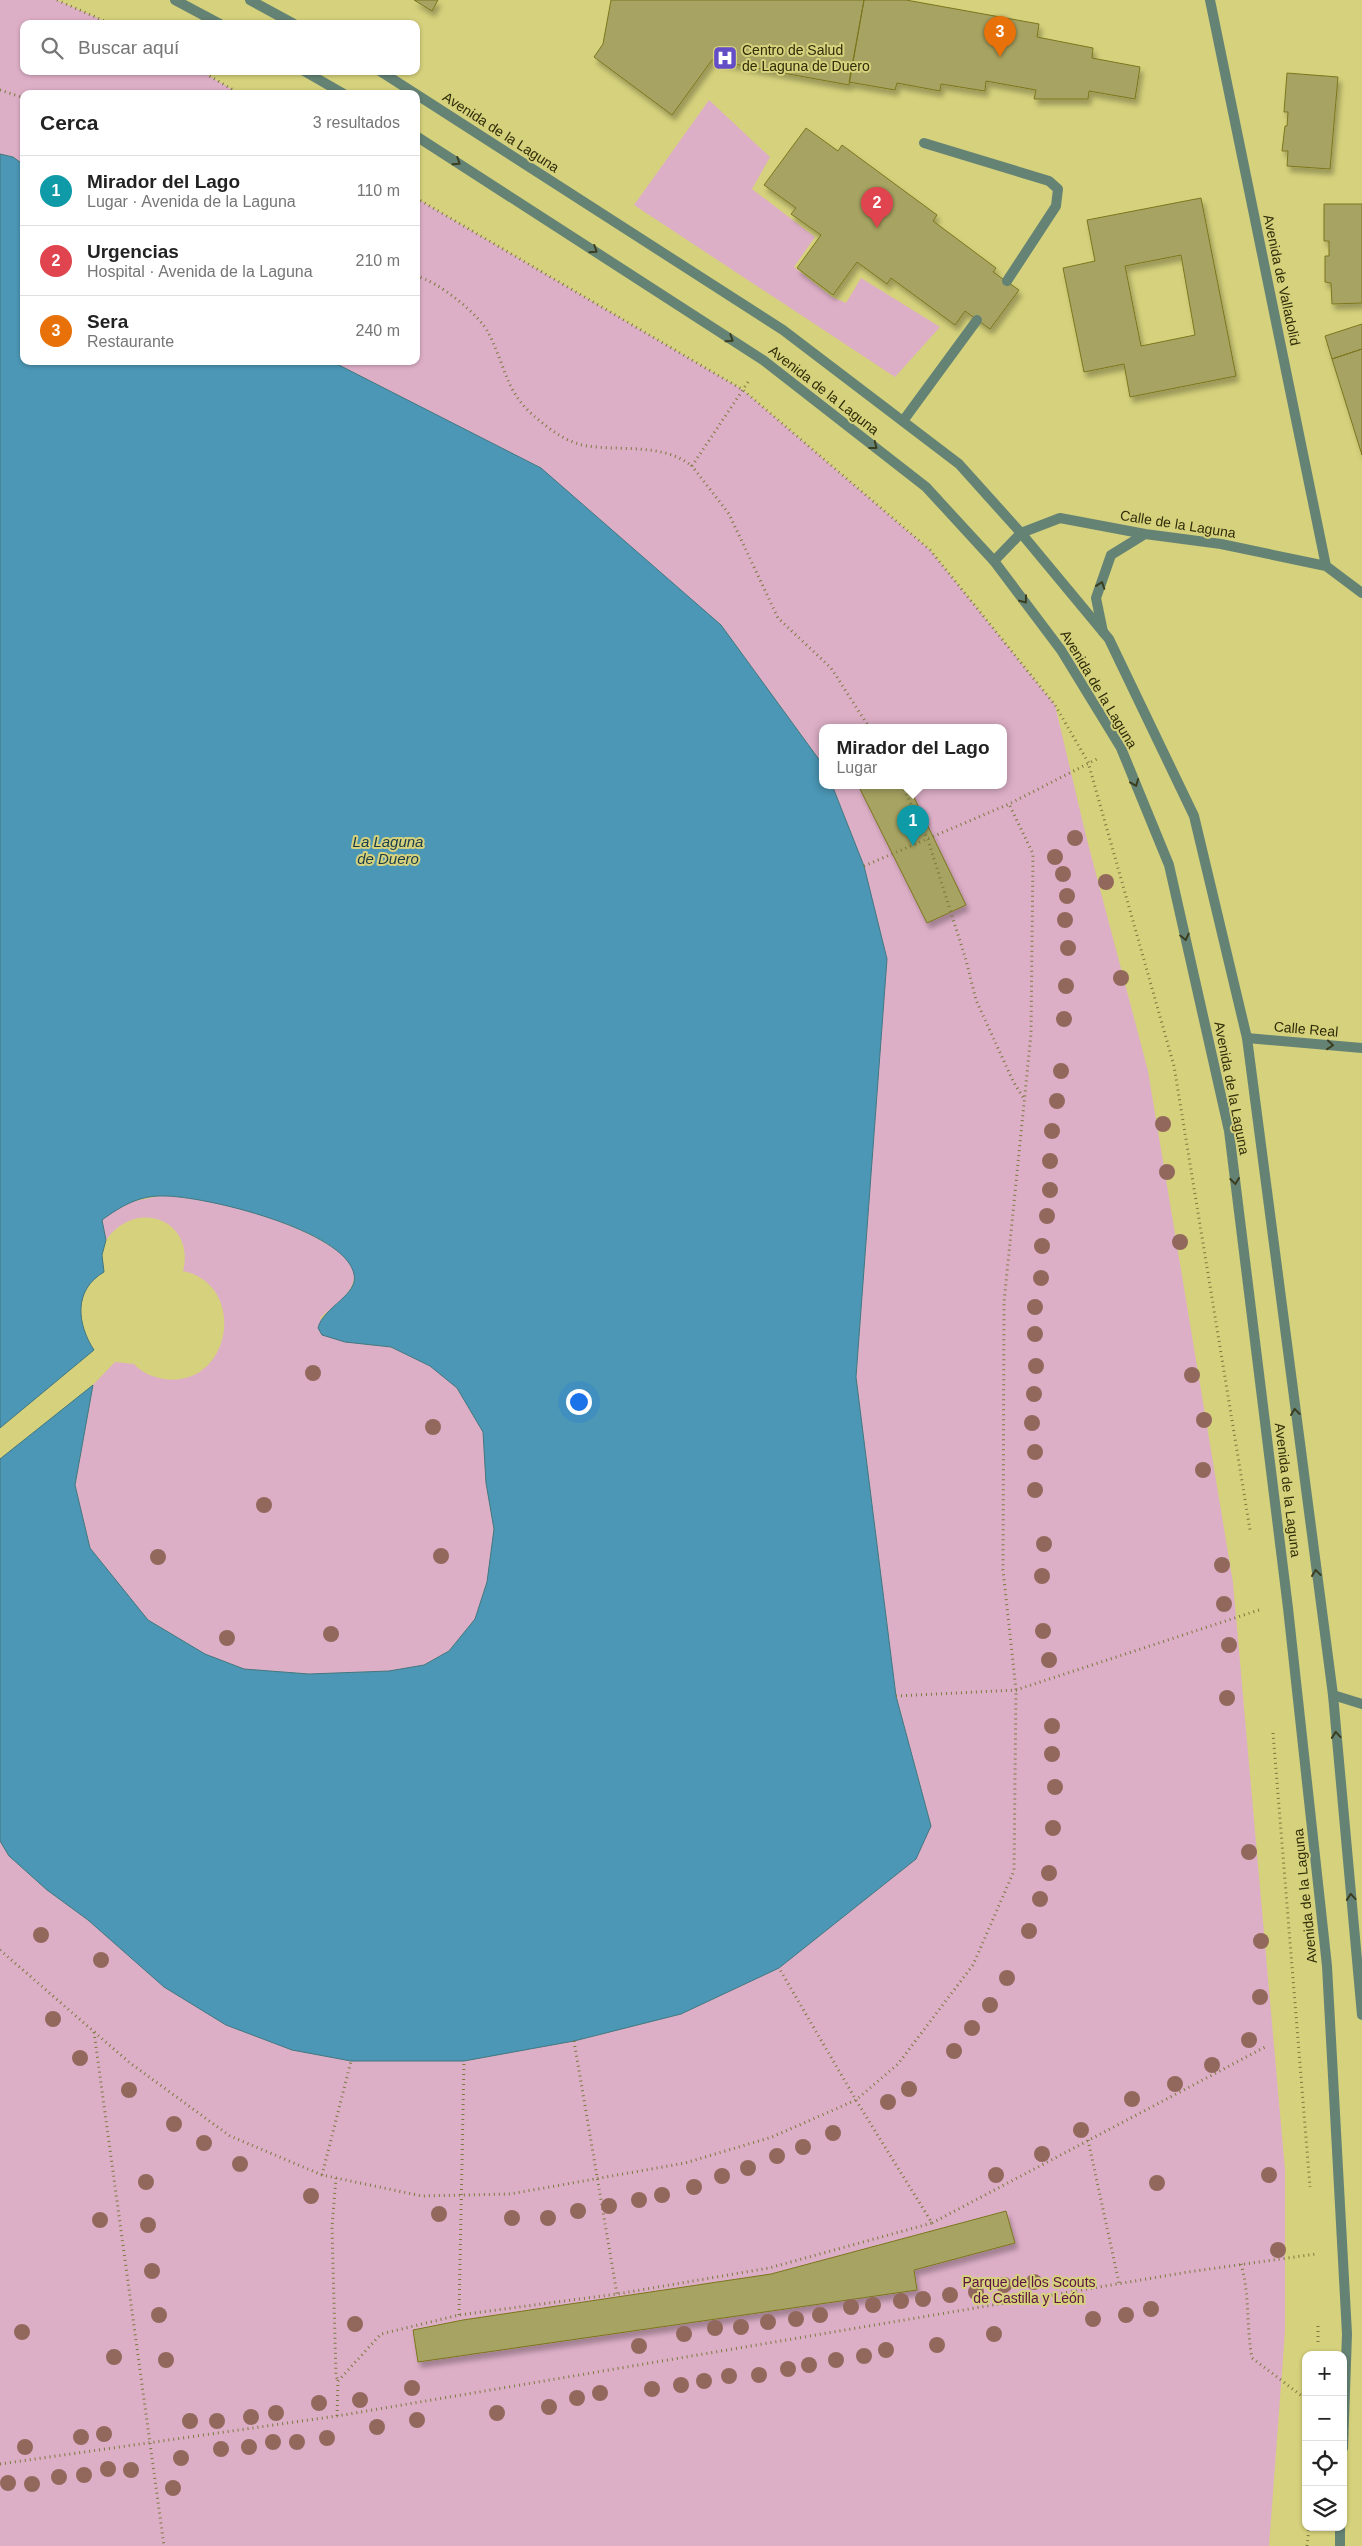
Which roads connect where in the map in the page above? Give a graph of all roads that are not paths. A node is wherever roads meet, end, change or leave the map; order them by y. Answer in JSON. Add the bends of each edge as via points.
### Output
{"nodes":[{"id":1,"x":174,"y":0,"type":"edge"},
{"id":2,"x":250,"y":0,"type":"edge"},
{"id":3,"x":1210,"y":0,"type":"edge"},
{"id":4,"x":212,"y":20,"type":"edge"},
{"id":5,"x":287,"y":20,"type":"edge"},
{"id":6,"x":311,"y":75,"type":"edge"},
{"id":7,"x":386,"y":75,"type":"edge"},
{"id":8,"x":337,"y":90,"type":"edge"},
{"id":9,"x":410,"y":90,"type":"edge"},
{"id":10,"x":420,"y":97,"type":"edge"},
{"id":11,"x":420,"y":139,"type":"edge"},
{"id":12,"x":924,"y":143,"type":"dead end"},
{"id":13,"x":1007,"y":281,"type":"dead end"},
{"id":14,"x":977,"y":320,"type":"dead end"},
{"id":15,"x":903,"y":421,"type":"junction"},
{"id":16,"x":1021,"y":533,"type":"junction"},
{"id":17,"x":1145,"y":534,"type":"junction"},
{"id":18,"x":994,"y":561,"type":"junction"},
{"id":19,"x":1326,"y":566,"type":"junction"},
{"id":20,"x":1362,"y":593,"type":"edge"},
{"id":21,"x":1103,"y":632,"type":"junction"},
{"id":22,"x":1247,"y":1038,"type":"junction"},
{"id":23,"x":1362,"y":1048,"type":"edge"},
{"id":24,"x":1333,"y":1695,"type":"junction"},
{"id":25,"x":1362,"y":1704,"type":"edge"},
{"id":26,"x":1362,"y":2015,"type":"edge"},
{"id":27,"x":1343,"y":2441,"type":"edge"},
{"id":28,"x":1340,"y":2531,"type":"edge"},
{"id":29,"x":1340,"y":2546,"type":"edge"}],
"edges":[{"from":1,"to":4,"type":"street"},
{"from":2,"to":5,"type":"street"},
{"from":3,"to":19,"type":"street","name":"Avenida de Valladolid"},
{"from":6,"to":8,"type":"street"},
{"from":7,"to":9,"type":"street","name":"Avenida de la Laguna"},
{"from":10,"to":15,"type":"street","name":"Avenida de la Laguna","via":[[783,330]]},
{"from":11,"to":18,"type":"street","name":"Avenida de la Laguna","one_way":true,"via":[[763,360],[926,487]]},
{"from":12,"to":13,"type":"street","via":[[1049,181],[1058,188],[1056,206]]},
{"from":14,"to":15,"type":"street"},
{"from":15,"to":16,"type":"street","name":"Avenida de la Laguna","via":[[959,464]]},
{"from":16,"to":17,"type":"street","name":"Calle de la Laguna","via":[[1060,518]]},
{"from":16,"to":18,"type":"street","name":"Calle de la Laguna"},
{"from":16,"to":21,"type":"street","name":"Avenida de la Laguna"},
{"from":17,"to":19,"type":"street","name":"Calle de la Laguna","via":[[1221,544]]},
{"from":21,"to":17,"type":"street","one_way":true,"via":[[1096,598],[1111,555]]},
{"from":18,"to":27,"type":"street","name":"Avenida de la Laguna","one_way":true,"via":[[1061,650],[1121,748],[1169,865],[1229,1131],[1288,1608],[1327,1966],[1347,2334]]},
{"from":19,"to":20,"type":"street","name":"Calle de la Laguna"},
{"from":21,"to":22,"type":"street","name":"Avenida de la Laguna","via":[[1194,816]]},
{"from":22,"to":23,"type":"street","name":"Calle Real","one_way":true},
{"from":24,"to":22,"type":"street","name":"Avenida de la Laguna","one_way":true},
{"from":24,"to":25,"type":"street"},
{"from":26,"to":24,"type":"street","name":"Avenida de la Laguna","one_way":true},
{"from":28,"to":29,"type":"street"}]}
